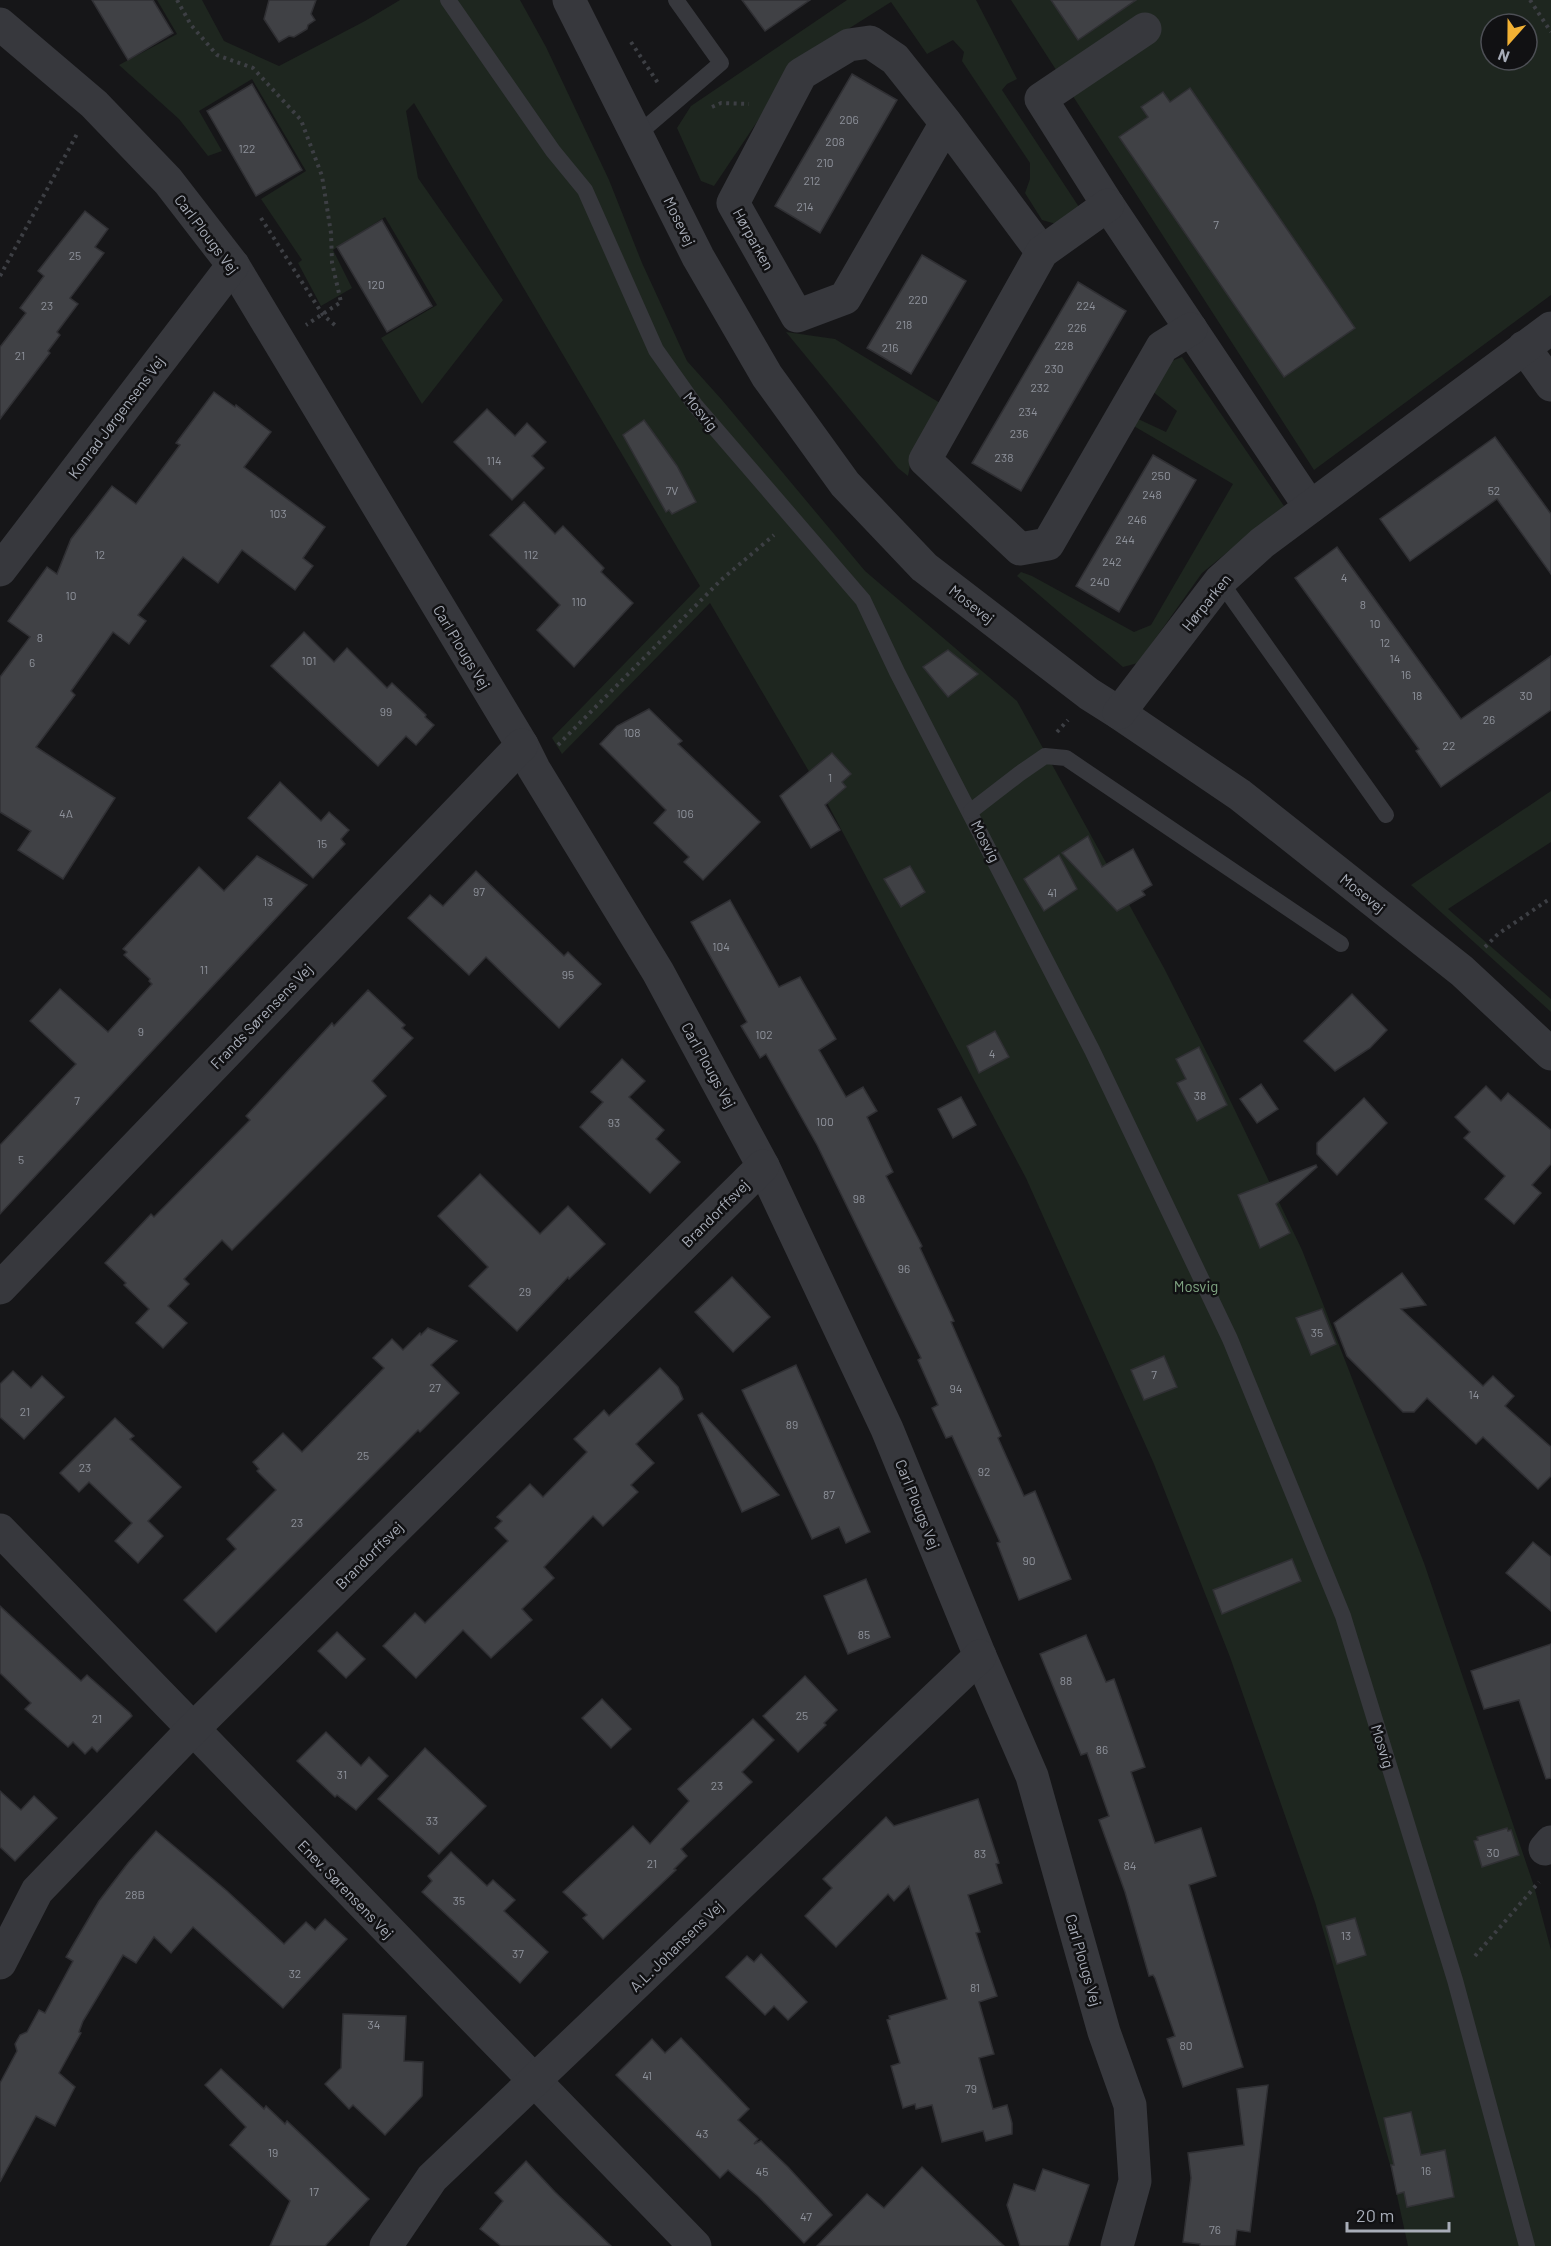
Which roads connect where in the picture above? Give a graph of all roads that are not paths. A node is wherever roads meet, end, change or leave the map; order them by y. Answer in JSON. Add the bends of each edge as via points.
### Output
{"nodes":[{"id":1,"x":448,"y":0,"type":"edge"},
{"id":2,"x":569,"y":0,"type":"edge"},
{"id":3,"x":676,"y":0,"type":"edge"},
{"id":4,"x":0,"y":24,"type":"edge"},
{"id":5,"x":1145,"y":29,"type":"dead end"},
{"id":6,"x":946,"y":123,"type":"junction"},
{"id":7,"x":637,"y":135,"type":"junction"},
{"id":8,"x":1108,"y":205,"type":"junction"},
{"id":9,"x":1042,"y":252,"type":"junction"},
{"id":10,"x":232,"y":265,"type":"junction"},
{"id":11,"x":1551,"y":328,"type":"edge"},
{"id":12,"x":1191,"y":329,"type":"junction"},
{"id":13,"x":1524,"y":347,"type":"junction"},
{"id":14,"x":1551,"y":385,"type":"edge"},
{"id":15,"x":1310,"y":507,"type":"junction"},
{"id":16,"x":0,"y":570,"type":"edge"},
{"id":17,"x":1220,"y":581,"type":"junction"},
{"id":18,"x":1119,"y":713,"type":"junction"},
{"id":19,"x":528,"y":757,"type":"junction"},
{"id":20,"x":970,"y":811,"type":"junction"},
{"id":21,"x":1386,"y":815,"type":"dead end"},
{"id":22,"x":1341,"y":944,"type":"dead end"},
{"id":23,"x":1551,"y":1054,"type":"edge"},
{"id":24,"x":763,"y":1166,"type":"junction"},
{"id":25,"x":0,"y":1288,"type":"edge"},
{"id":26,"x":0,"y":1530,"type":"edge"},
{"id":27,"x":980,"y":1656,"type":"junction"},
{"id":28,"x":192,"y":1730,"type":"junction"},
{"id":29,"x":0,"y":1963,"type":"edge"},
{"id":30,"x":533,"y":2082,"type":"junction"},
{"id":31,"x":386,"y":2246,"type":"edge"},
{"id":32,"x":695,"y":2246,"type":"edge"},
{"id":33,"x":1117,"y":2246,"type":"edge"},
{"id":34,"x":1527,"y":2246,"type":"edge"}],
"edges":[{"from":1,"to":20,"type":"lane","name":"Mosvig","via":[[585,190],[656,350],[695,405],[862,600]]},
{"from":2,"to":7,"type":"street","name":"Mosevej"},
{"from":3,"to":7,"type":"lane","via":[[720,63]]},
{"from":4,"to":10,"type":"street","name":"Carl Plougs Vej","via":[[94,104],[168,181]]},
{"from":5,"to":8,"type":"street","via":[[1041,99]]},
{"from":6,"to":6,"type":"street","name":"Hørparken","via":[[845,298],[797,316],[733,203],[801,74],[849,45],[870,42],[895,59]]},
{"from":6,"to":9,"type":"street","name":"Hørparken"},
{"from":7,"to":18,"type":"street","name":"Mosevej","via":[[698,257],[766,376],[845,484],[924,567]]},
{"from":8,"to":9,"type":"street"},
{"from":8,"to":12,"type":"street"},
{"from":9,"to":12,"type":"street","via":[[925,460],[1020,549],[1048,544],[1162,347]]},
{"from":10,"to":16,"type":"street","name":"Konrad Jørgensens Vej"},
{"from":10,"to":19,"type":"street","name":"Carl Plougs Vej"},
{"from":11,"to":13,"type":"street","name":"Hørparken"},
{"from":12,"to":15,"type":"street"},
{"from":13,"to":14,"type":"street"},
{"from":13,"to":15,"type":"street","name":"Hørparken"},
{"from":15,"to":17,"type":"street","name":"Hørparken"},
{"from":17,"to":18,"type":"street","name":"Hørparken"},
{"from":17,"to":21,"type":"lane"},
{"from":18,"to":23,"type":"street","name":"Mosevej","via":[[1240,795],[1462,971]]},
{"from":19,"to":24,"type":"street","name":"Carl Plougs Vej","via":[[658,972]]},
{"from":19,"to":25,"type":"street","name":"Frands Sørensens Vej"},
{"from":20,"to":22,"type":"lane","name":"Mosvig","via":[[1046,756],[1066,758]]},
{"from":20,"to":34,"type":"lane","name":"Mosvig","via":[[1092,1050],[1234,1350],[1344,1616],[1455,1980]]},
{"from":24,"to":27,"type":"street","name":"Carl Plougs Vej","via":[[888,1429]]},
{"from":24,"to":28,"type":"street","name":"Brandorffsvej"},
{"from":26,"to":28,"type":"street","name":"Enev. Sørensens Vej"},
{"from":27,"to":30,"type":"street","name":"A.L. Johansens Vej"},
{"from":27,"to":33,"type":"street","name":"Carl Plougs Vej","via":[[1032,1776],[1104,2032],[1130,2105],[1135,2181]]},
{"from":28,"to":29,"type":"street","name":"Brandorffsvej","via":[[37,1891]]},
{"from":28,"to":30,"type":"street","name":"Enev. Sørensens Vej"},
{"from":30,"to":31,"type":"street","name":"A.L. Johansens Vej","via":[[432,2178]]},
{"from":30,"to":32,"type":"street","name":"Enev. Sørensens Vej"}]}
